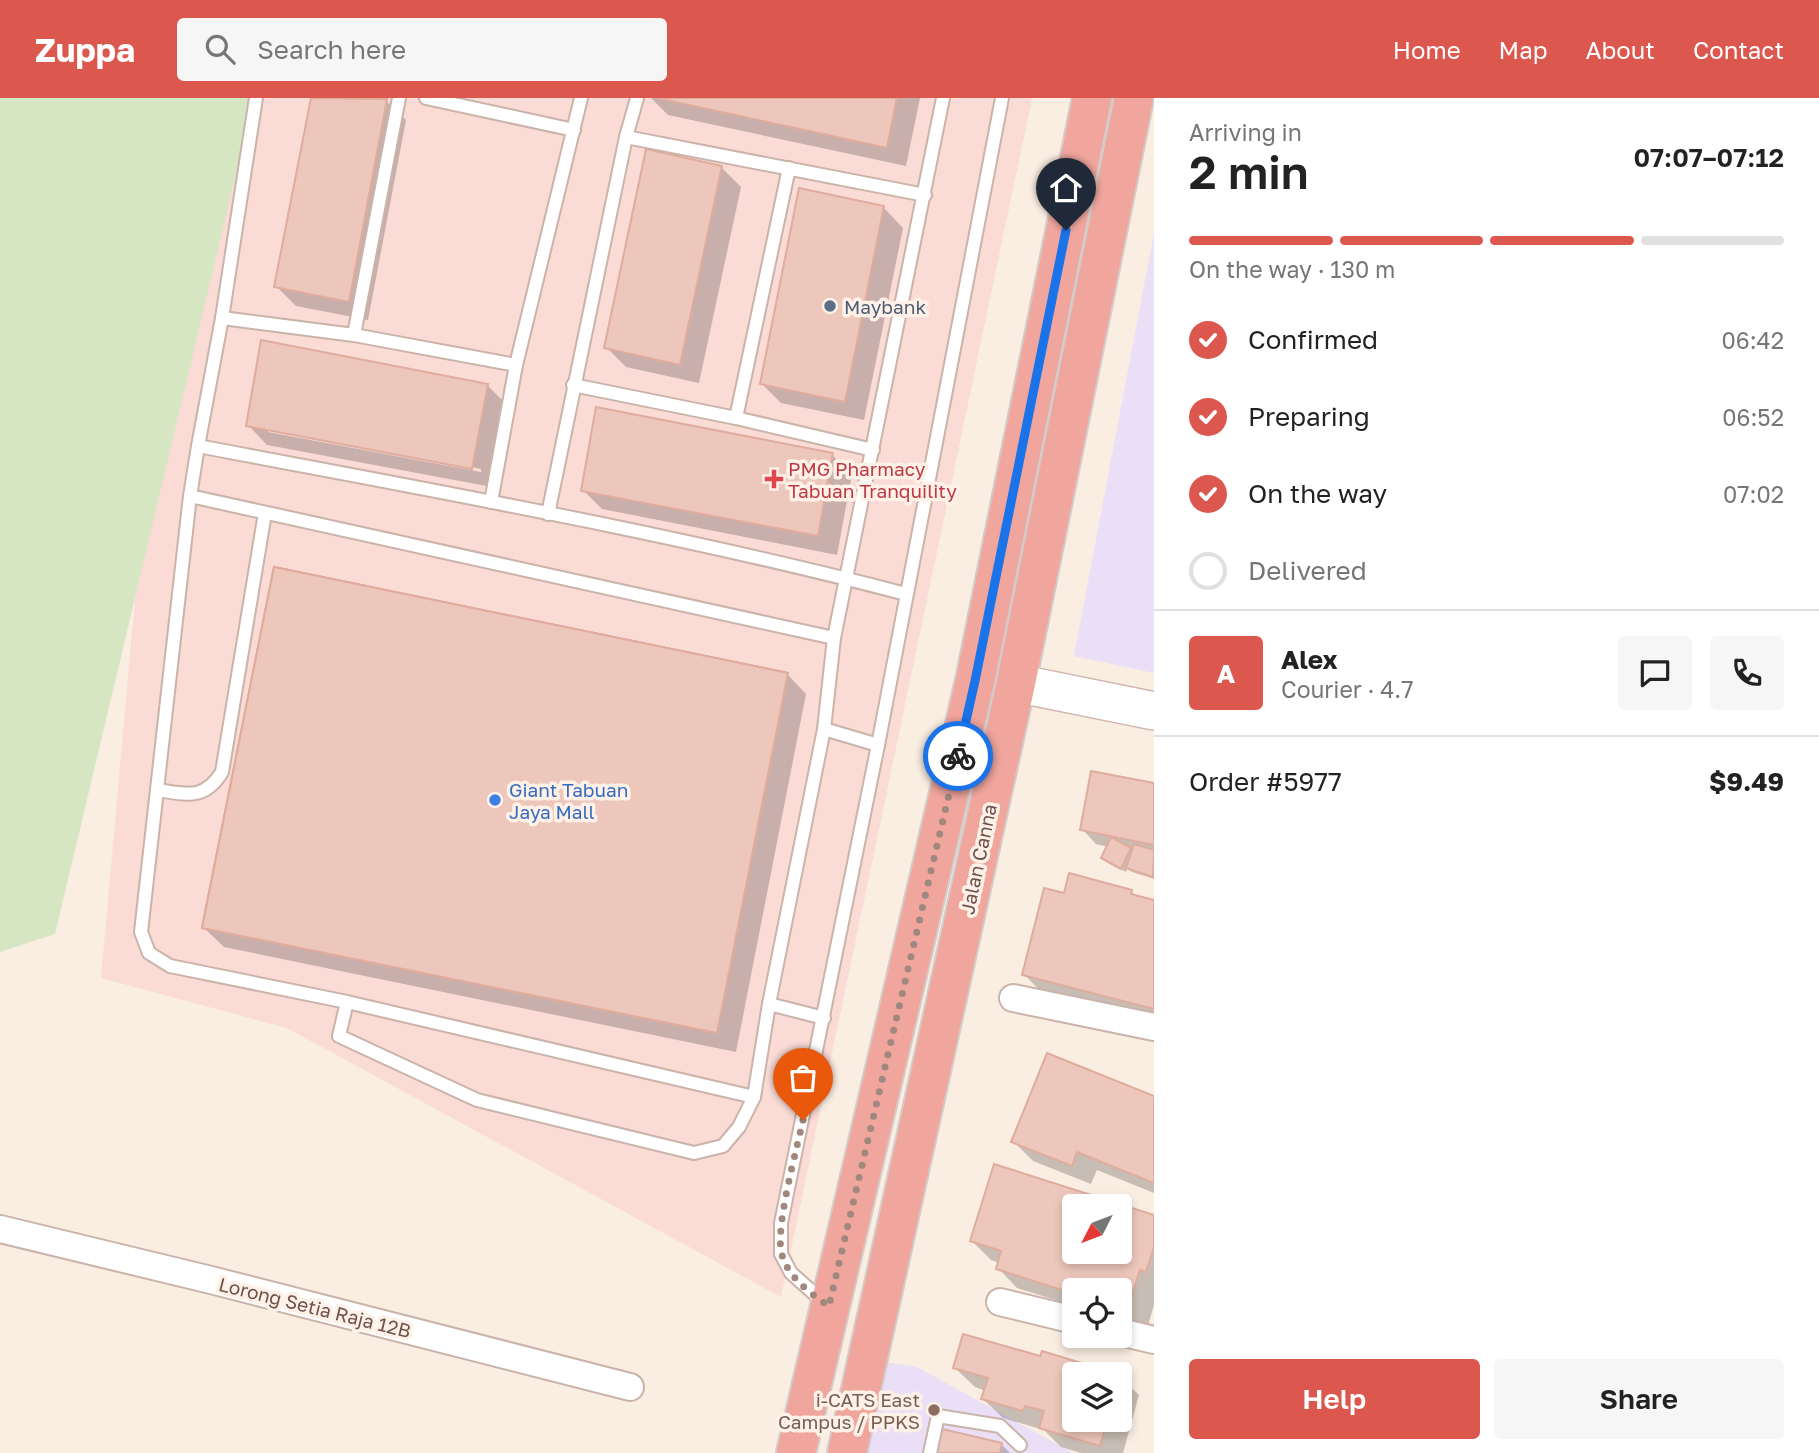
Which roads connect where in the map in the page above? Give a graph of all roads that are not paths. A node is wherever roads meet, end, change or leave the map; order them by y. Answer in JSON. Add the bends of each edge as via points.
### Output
{"nodes":[{"id":1,"x":256,"y":98,"type":"edge"},
{"id":2,"x":399,"y":98,"type":"edge"},
{"id":3,"x":426,"y":98,"type":"edge"},
{"id":4,"x":581,"y":98,"type":"edge"},
{"id":5,"x":637,"y":98,"type":"edge"},
{"id":6,"x":943,"y":98,"type":"edge"},
{"id":7,"x":1002,"y":98,"type":"edge"},
{"id":8,"x":1093,"y":98,"type":"edge"},
{"id":9,"x":1134,"y":98,"type":"edge"},
{"id":10,"x":574,"y":130,"type":"junction"},
{"id":11,"x":626,"y":137,"type":"junction"},
{"id":12,"x":789,"y":168,"type":"junction"},
{"id":13,"x":925,"y":195,"type":"junction"},
{"id":14,"x":222,"y":318,"type":"junction"},
{"id":15,"x":355,"y":335,"type":"junction"},
{"id":16,"x":516,"y":365,"type":"junction"},
{"id":17,"x":573,"y":385,"type":"junction"},
{"id":18,"x":736,"y":418,"type":"junction"},
{"id":19,"x":198,"y":446,"type":"junction"},
{"id":20,"x":873,"y":450,"type":"junction"},
{"id":21,"x":190,"y":496,"type":"junction"},
{"id":22,"x":491,"y":502,"type":"junction"},
{"id":23,"x":265,"y":513,"type":"junction"},
{"id":24,"x":548,"y":514,"type":"junction"},
{"id":25,"x":846,"y":578,"type":"junction"},
{"id":26,"x":906,"y":594,"type":"junction"},
{"id":27,"x":834,"y":638,"type":"junction"},
{"id":28,"x":1016,"y":683,"type":"junction"},
{"id":29,"x":1154,"y":711,"type":"edge"},
{"id":30,"x":824,"y":729,"type":"junction"},
{"id":31,"x":878,"y":745,"type":"junction"},
{"id":32,"x":157,"y":790,"type":"junction"},
{"id":33,"x":1013,"y":998,"type":"dead end"},
{"id":34,"x":347,"y":1002,"type":"junction"},
{"id":35,"x":769,"y":1004,"type":"junction"},
{"id":36,"x":824,"y":1018,"type":"junction"},
{"id":37,"x":1154,"y":1027,"type":"edge"},
{"id":38,"x":754,"y":1097,"type":"junction"},
{"id":39,"x":0,"y":1229,"type":"edge"},
{"id":40,"x":1000,"y":1302,"type":"dead end"},
{"id":41,"x":829,"y":1306,"type":"junction"},
{"id":42,"x":1062,"y":1317,"type":"edge"},
{"id":43,"x":1132,"y":1335,"type":"edge"},
{"id":44,"x":1154,"y":1340,"type":"edge"},
{"id":45,"x":630,"y":1387,"type":"dead end"},
{"id":46,"x":1020,"y":1445,"type":"dead end"},
{"id":47,"x":796,"y":1453,"type":"edge"},
{"id":48,"x":847,"y":1453,"type":"edge"},
{"id":49,"x":930,"y":1453,"type":"edge"}],
"edges":[{"from":1,"to":14,"type":"lane"},
{"from":2,"to":15,"type":"lane"},
{"from":3,"to":10,"type":"lane"},
{"from":4,"to":10,"type":"lane"},
{"from":5,"to":11,"type":"lane"},
{"from":6,"to":13,"type":"lane"},
{"from":7,"to":26,"type":"lane"},
{"from":8,"to":41,"type":"highway","via":[[975,681]]},
{"from":9,"to":28,"type":"highway","name":"Jalan Canna"},
{"from":10,"to":16,"type":"lane"},
{"from":11,"to":12,"type":"lane"},
{"from":11,"to":17,"type":"lane"},
{"from":12,"to":13,"type":"lane"},
{"from":12,"to":18,"type":"lane"},
{"from":13,"to":20,"type":"lane"},
{"from":14,"to":15,"type":"lane"},
{"from":14,"to":19,"type":"lane"},
{"from":15,"to":16,"type":"lane"},
{"from":16,"to":22,"type":"lane"},
{"from":17,"to":18,"type":"lane"},
{"from":17,"to":24,"type":"lane"},
{"from":18,"to":20,"type":"lane"},
{"from":19,"to":21,"type":"lane"},
{"from":19,"to":22,"type":"lane"},
{"from":20,"to":25,"type":"lane"},
{"from":21,"to":23,"type":"lane"},
{"from":21,"to":32,"type":"lane"},
{"from":22,"to":24,"type":"lane"},
{"from":23,"to":27,"type":"lane"},
{"from":23,"to":32,"type":"lane","via":[[222,772],[215,783],[194,795]]},
{"from":24,"to":25,"type":"lane"},
{"from":25,"to":26,"type":"lane"},
{"from":25,"to":27,"type":"lane"},
{"from":26,"to":31,"type":"lane"},
{"from":27,"to":30,"type":"lane"},
{"from":28,"to":29,"type":"street"},
{"from":28,"to":48,"type":"highway","name":"Jalan Canna"},
{"from":30,"to":31,"type":"lane"},
{"from":30,"to":35,"type":"lane"},
{"from":31,"to":36,"type":"lane"},
{"from":32,"to":34,"type":"lane","via":[[141,932],[149,953],[170,965]]},
{"from":33,"to":37,"type":"street"},
{"from":34,"to":38,"type":"lane"},
{"from":34,"to":38,"type":"lane","via":[[339,1036],[477,1100],[694,1153],[723,1146]]},
{"from":35,"to":36,"type":"lane"},
{"from":35,"to":38,"type":"lane"},
{"from":36,"to":41,"type":"lane","via":[[781,1223],[781,1254],[791,1273]]},
{"from":39,"to":45,"type":"street","name":"Lorong Setia Raja 12B"},
{"from":40,"to":42,"type":"street"},
{"from":41,"to":47,"type":"highway"},
{"from":43,"to":44,"type":"street"},
{"from":46,"to":49,"type":"lane","via":[[1000,1426],[938,1416]]}]}
